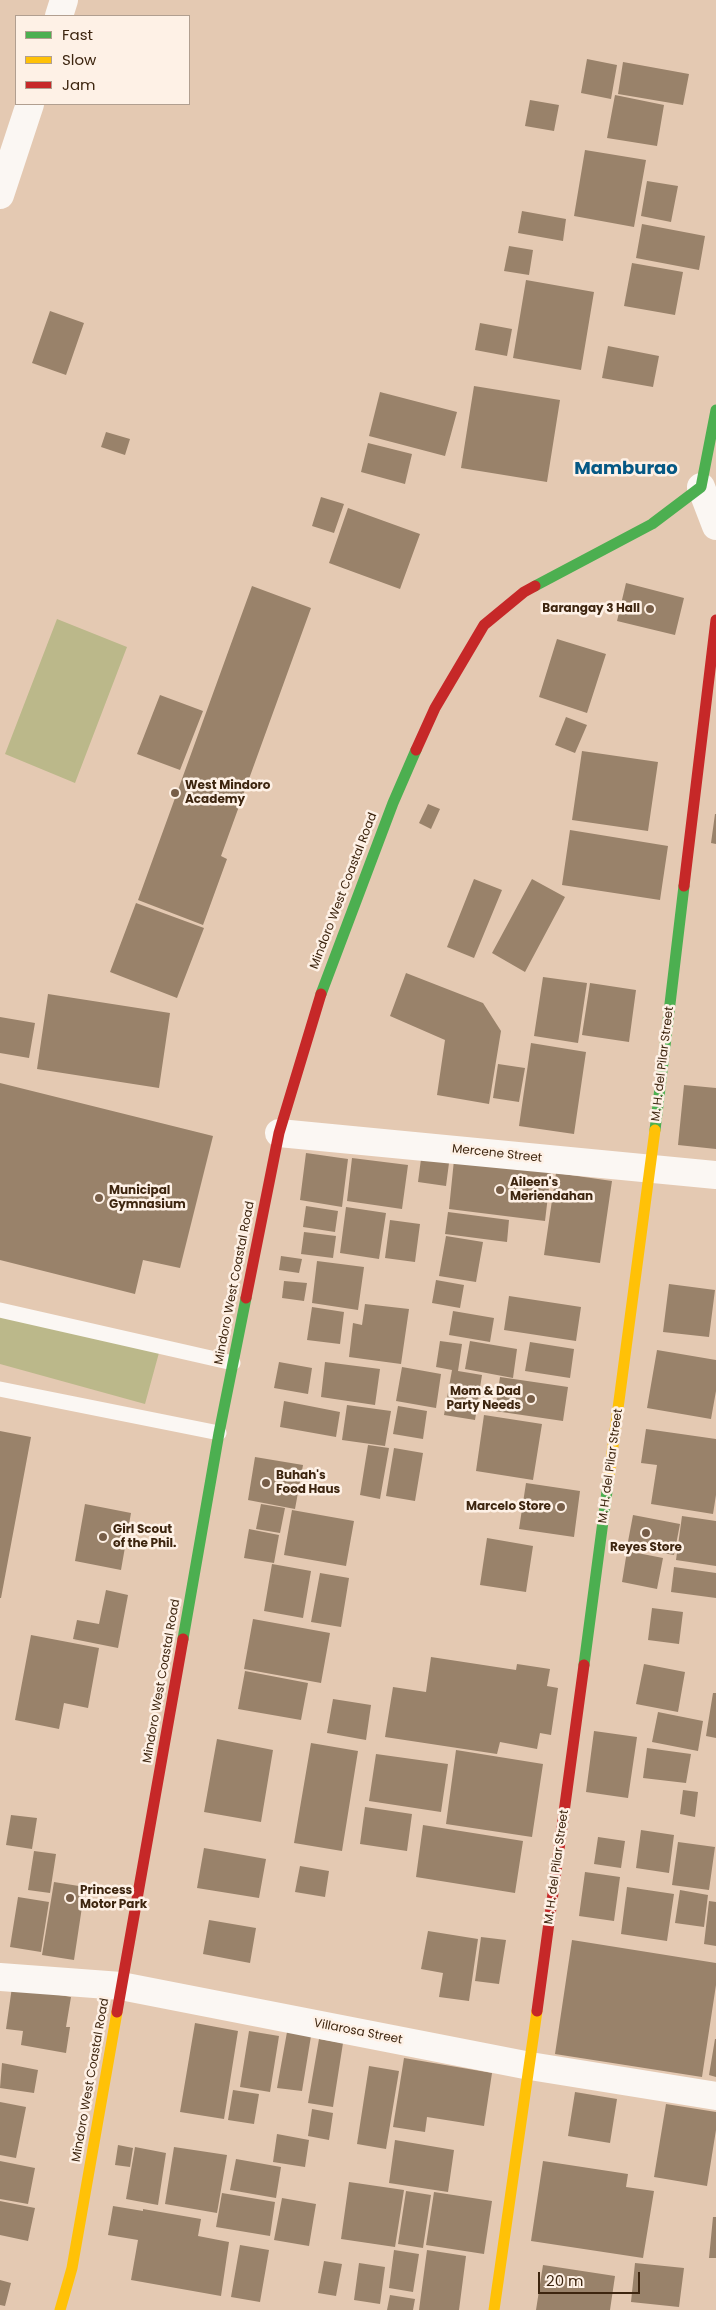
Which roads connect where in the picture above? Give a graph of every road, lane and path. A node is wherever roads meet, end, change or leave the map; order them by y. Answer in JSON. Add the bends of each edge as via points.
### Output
{"nodes":[{"id":1,"x":64,"y":0,"type":"edge"},
{"id":2,"x":59,"y":15,"type":"edge"},
{"id":3,"x":30,"y":105,"type":"edge"},
{"id":4,"x":0,"y":196,"type":"edge"},
{"id":5,"x":716,"y":413,"type":"edge"},
{"id":6,"x":701,"y":487,"type":"junction"},
{"id":7,"x":716,"y":526,"type":"edge"},
{"id":8,"x":716,"y":620,"type":"edge"},
{"id":9,"x":279,"y":1133,"type":"junction"},
{"id":10,"x":650,"y":1168,"type":"junction"},
{"id":11,"x":716,"y":1175,"type":"edge"},
{"id":12,"x":0,"y":1310,"type":"edge"},
{"id":13,"x":233,"y":1363,"type":"junction"},
{"id":14,"x":0,"y":1389,"type":"edge"},
{"id":15,"x":218,"y":1433,"type":"junction"},
{"id":16,"x":0,"y":1977,"type":"edge"},
{"id":17,"x":121,"y":1986,"type":"junction"},
{"id":18,"x":530,"y":2066,"type":"junction"},
{"id":19,"x":716,"y":2096,"type":"edge"},
{"id":20,"x":60,"y":2310,"type":"edge"},
{"id":21,"x":494,"y":2310,"type":"edge"}],
"edges":[{"from":1,"to":2,"type":"street"},
{"from":3,"to":4,"type":"street"},
{"from":5,"to":6,"type":"main road"},
{"from":6,"to":7,"type":"street"},
{"from":6,"to":9,"type":"main road","name":"Mindoro West Coastal Road","via":[[652,524],[524,592],[484,625],[435,708],[393,803],[329,968]]},
{"from":8,"to":10,"type":"main road","name":"M. H. del Pilar Street"},
{"from":9,"to":10,"type":"street","name":"Mercene Street"},
{"from":9,"to":13,"type":"main road","name":"Mindoro West Coastal Road"},
{"from":10,"to":11,"type":"street","name":"Mercene Street"},
{"from":10,"to":18,"type":"main road","name":"M. H. del Pilar Street"},
{"from":12,"to":13,"type":"lane"},
{"from":13,"to":15,"type":"main road","name":"Mindoro West Coastal Road"},
{"from":14,"to":15,"type":"lane"},
{"from":15,"to":17,"type":"main road","name":"Mindoro West Coastal Road"},
{"from":16,"to":17,"type":"street","name":"Villarosa Street"},
{"from":17,"to":18,"type":"street","name":"Villarosa Street"},
{"from":17,"to":20,"type":"main road","name":"Mindoro West Coastal Road","via":[[72,2268]]},
{"from":18,"to":19,"type":"street","name":"Villarosa Street"},
{"from":18,"to":21,"type":"main road","name":"M. H. del Pilar Street"}]}
